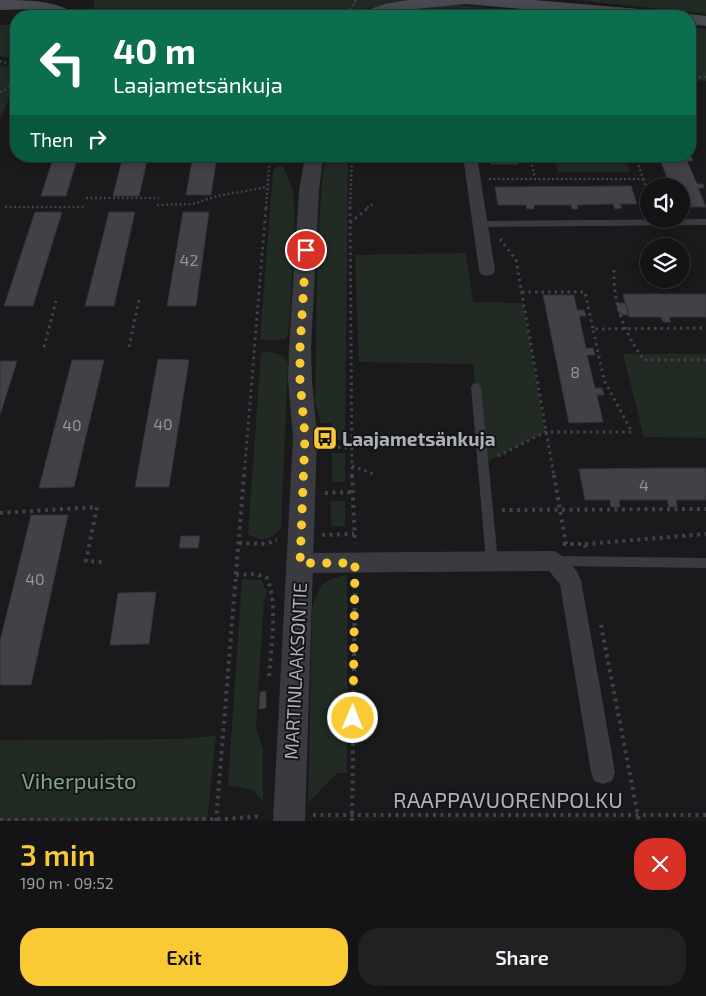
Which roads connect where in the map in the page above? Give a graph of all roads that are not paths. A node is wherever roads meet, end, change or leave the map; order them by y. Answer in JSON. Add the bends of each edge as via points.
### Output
{"nodes":[{"id":1,"x":460,"y":0,"type":"edge"},
{"id":2,"x":472,"y":0,"type":"edge"},
{"id":3,"x":0,"y":5,"type":"edge"},
{"id":4,"x":60,"y":10,"type":"edge"},
{"id":5,"x":388,"y":10,"type":"edge"},
{"id":6,"x":591,"y":10,"type":"edge"},
{"id":7,"x":299,"y":162,"type":"edge"},
{"id":8,"x":313,"y":162,"type":"edge"},
{"id":9,"x":471,"y":162,"type":"edge"},
{"id":10,"x":309,"y":191,"type":"junction"},
{"id":11,"x":706,"y":222,"type":"edge"},
{"id":12,"x":484,"y":224,"type":"junction"},
{"id":13,"x":487,"y":270,"type":"dead end"},
{"id":14,"x":476,"y":387,"type":"dead end"},
{"id":15,"x":559,"y":550,"type":"junction"},
{"id":16,"x":492,"y":562,"type":"junction"},
{"id":17,"x":300,"y":563,"type":"junction"},
{"id":18,"x":706,"y":563,"type":"edge"},
{"id":19,"x":603,"y":772,"type":"dead end"},
{"id":20,"x":300,"y":818,"type":"edge"}],
"edges":[{"from":1,"to":5,"type":"main road","via":[[402,5]]},
{"from":2,"to":6,"type":"main road"},
{"from":3,"to":4,"type":"main road","via":[[42,2]]},
{"from":7,"to":10,"type":"street","name":"MARTINLAAKSONTIE","via":[[300,176]]},
{"from":8,"to":10,"type":"street","name":"MARTINLAAKSONTIE"},
{"from":9,"to":12,"type":"street"},
{"from":10,"to":17,"type":"street","name":"MARTINLAAKSONTIE","via":[[300,348],[305,436]]},
{"from":11,"to":12,"type":"lane"},
{"from":12,"to":13,"type":"street"},
{"from":14,"to":16,"type":"lane"},
{"from":15,"to":16,"type":"street"},
{"from":15,"to":18,"type":"lane","via":[[588,562]]},
{"from":15,"to":19,"type":"street","via":[[570,580]]},
{"from":16,"to":17,"type":"street","via":[[355,554]]},
{"from":17,"to":20,"type":"street","name":"MARTINLAAKSONTIE"}]}
